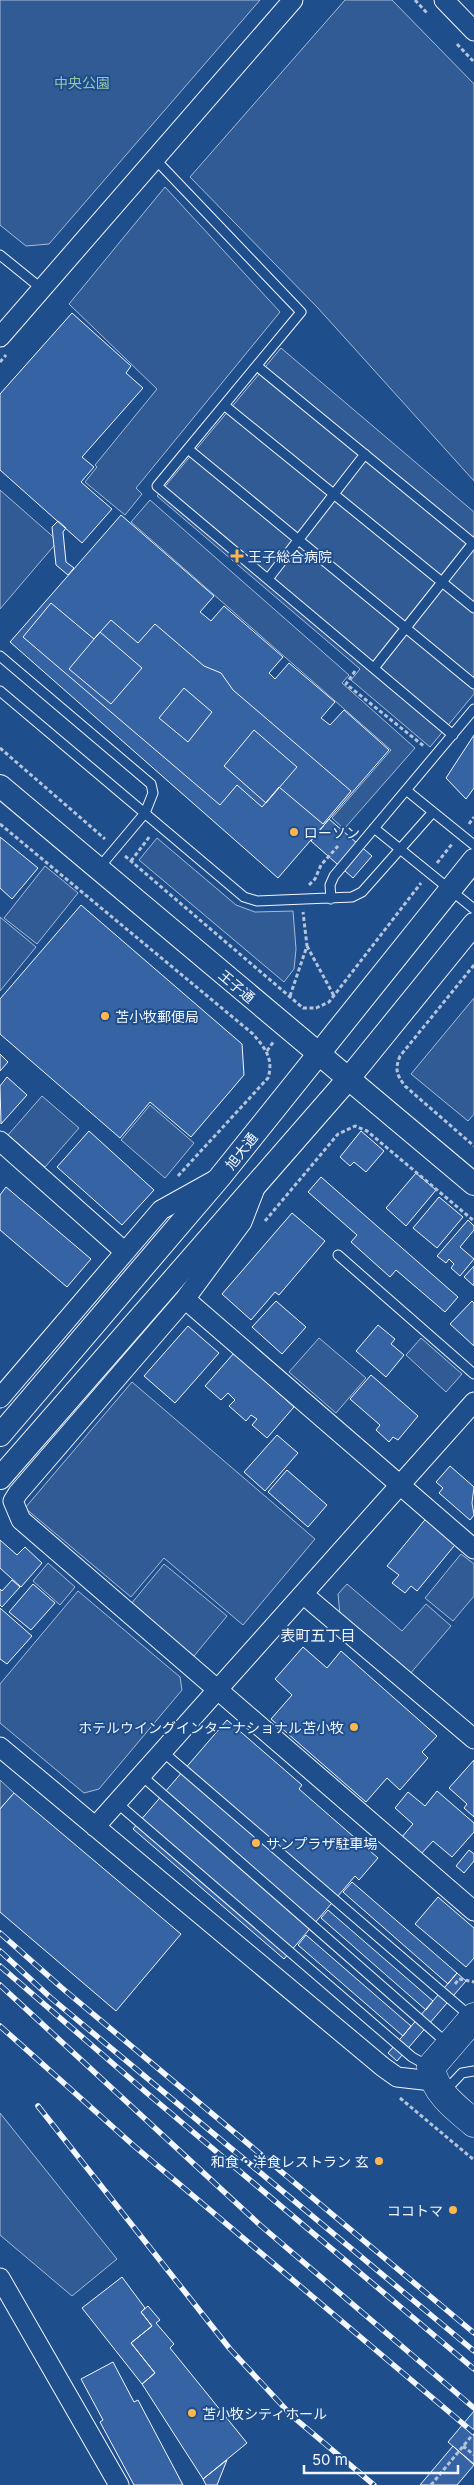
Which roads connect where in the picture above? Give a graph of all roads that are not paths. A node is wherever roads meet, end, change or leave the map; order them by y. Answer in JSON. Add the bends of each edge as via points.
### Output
{"nodes":[{"id":1,"x":293,"y":0,"type":"edge"},
{"id":2,"x":444,"y":0,"type":"edge"},
{"id":3,"x":474,"y":32,"type":"edge"},
{"id":4,"x":155,"y":159,"type":"junction"},
{"id":5,"x":0,"y":255,"type":"edge"},
{"id":6,"x":42,"y":289,"type":"junction"},
{"id":7,"x":0,"y":337,"type":"edge"},
{"id":8,"x":257,"y":366,"type":"junction"},
{"id":9,"x":224,"y":405,"type":"junction"},
{"id":10,"x":188,"y":449,"type":"junction"},
{"id":11,"x":365,"y":454,"type":"junction"},
{"id":12,"x":334,"y":494,"type":"junction"},
{"id":13,"x":299,"y":540,"type":"junction"},
{"id":14,"x":268,"y":579,"type":"junction"},
{"id":15,"x":442,"y":582,"type":"junction"},
{"id":16,"x":474,"y":608,"type":"edge"},
{"id":17,"x":406,"y":628,"type":"junction"},
{"id":18,"x":0,"y":656,"type":"edge"},
{"id":19,"x":374,"y":668,"type":"junction"},
{"id":20,"x":474,"y":684,"type":"edge"},
{"id":21,"x":0,"y":690,"type":"edge"},
{"id":22,"x":474,"y":709,"type":"edge"},
{"id":23,"x":453,"y":735,"type":"junction"},
{"id":24,"x":0,"y":786,"type":"edge"},
{"id":25,"x":406,"y":790,"type":"junction"},
{"id":26,"x":433,"y":812,"type":"junction"},
{"id":27,"x":145,"y":813,"type":"junction"},
{"id":28,"x":374,"y":828,"type":"junction"},
{"id":29,"x":474,"y":845,"type":"edge"},
{"id":30,"x":401,"y":850,"type":"junction"},
{"id":31,"x":474,"y":860,"type":"edge"},
{"id":32,"x":98,"y":869,"type":"junction"},
{"id":33,"x":450,"y":890,"type":"junction"},
{"id":34,"x":331,"y":899,"type":"junction"},
{"id":35,"x":474,"y":909,"type":"edge"},
{"id":36,"x":474,"y":924,"type":"edge"},
{"id":37,"x":319,"y":1054,"type":"junction"},
{"id":38,"x":349,"y":1078,"type":"junction"},
{"id":39,"x":0,"y":1142,"type":"edge"},
{"id":40,"x":220,"y":1177,"type":"junction"},
{"id":41,"x":258,"y":1182,"type":"junction"},
{"id":42,"x":474,"y":1184,"type":"edge"},
{"id":43,"x":125,"y":1252,"type":"junction"},
{"id":44,"x":338,"y":1255,"type":"dead end"},
{"id":45,"x":185,"y":1299,"type":"junction"},
{"id":46,"x":474,"y":1374,"type":"edge"},
{"id":47,"x":0,"y":1398,"type":"edge"},
{"id":48,"x":474,"y":1402,"type":"edge"},
{"id":49,"x":0,"y":1435,"type":"edge"},
{"id":50,"x":0,"y":1478,"type":"edge"},
{"id":51,"x":401,"y":1486,"type":"junction"},
{"id":52,"x":474,"y":1549,"type":"edge"},
{"id":53,"x":303,"y":1594,"type":"junction"},
{"id":54,"x":219,"y":1690,"type":"junction"},
{"id":55,"x":474,"y":1738,"type":"edge"},
{"id":56,"x":0,"y":1747,"type":"edge"},
{"id":57,"x":163,"y":1752,"type":"junction"},
{"id":58,"x":142,"y":1776,"type":"junction"},
{"id":59,"x":117,"y":1803,"type":"junction"},
{"id":60,"x":95,"y":1827,"type":"junction"},
{"id":61,"x":474,"y":1912,"type":"edge"},
{"id":62,"x":473,"y":2018,"type":"edge"},
{"id":63,"x":450,"y":2045,"type":"junction"},
{"id":64,"x":474,"y":2071,"type":"edge"},
{"id":65,"x":435,"y":2081,"type":"junction"},
{"id":66,"x":474,"y":2123,"type":"edge"},
{"id":67,"x":0,"y":2278,"type":"edge"},
{"id":68,"x":119,"y":2485,"type":"edge"}],
"edges":[{"from":1,"to":4,"type":"street"},
{"from":2,"to":3,"type":"street"},
{"from":4,"to":6,"type":"street"},
{"from":4,"to":8,"type":"lane","via":[[301,312]]},
{"from":5,"to":6,"type":"lane"},
{"from":6,"to":7,"type":"street"},
{"from":8,"to":9,"type":"lane"},
{"from":8,"to":11,"type":"lane"},
{"from":9,"to":10,"type":"lane"},
{"from":9,"to":12,"type":"lane"},
{"from":10,"to":13,"type":"lane"},
{"from":10,"to":14,"type":"lane","via":[[157,486]]},
{"from":11,"to":12,"type":"lane"},
{"from":11,"to":15,"type":"lane","via":[[473,543]]},
{"from":12,"to":13,"type":"lane"},
{"from":12,"to":15,"type":"lane"},
{"from":13,"to":14,"type":"lane"},
{"from":13,"to":17,"type":"lane"},
{"from":14,"to":19,"type":"lane"},
{"from":15,"to":16,"type":"lane"},
{"from":15,"to":17,"type":"lane"},
{"from":17,"to":19,"type":"lane"},
{"from":17,"to":20,"type":"lane"},
{"from":18,"to":27,"type":"lane","via":[[151,784],[154,793]]},
{"from":19,"to":23,"type":"lane"},
{"from":21,"to":27,"type":"lane"},
{"from":22,"to":23,"type":"lane"},
{"from":23,"to":25,"type":"lane"},
{"from":24,"to":32,"type":"street","name":"王子通"},
{"from":25,"to":26,"type":"lane"},
{"from":25,"to":28,"type":"lane"},
{"from":26,"to":29,"type":"lane"},
{"from":26,"to":30,"type":"lane"},
{"from":27,"to":32,"type":"lane"},
{"from":27,"to":34,"type":"lane","via":[[244,897],[257,901]]},
{"from":28,"to":30,"type":"lane"},
{"from":28,"to":34,"type":"lane","via":[[334,876],[330,885]]},
{"from":30,"to":33,"type":"lane"},
{"from":30,"to":34,"type":"lane","via":[[362,892],[352,897]]},
{"from":31,"to":33,"type":"street","name":"旭大通"},
{"from":32,"to":37,"type":"street","name":"王子通"},
{"from":33,"to":35,"type":"lane"},
{"from":33,"to":37,"type":"street","name":"旭大通"},
{"from":36,"to":38,"type":"street"},
{"from":37,"to":38,"type":"street","name":"王子通"},
{"from":37,"to":40,"type":"street","name":"旭大通"},
{"from":38,"to":41,"type":"street"},
{"from":38,"to":42,"type":"street","name":"王子通"},
{"from":39,"to":43,"type":"street"},
{"from":40,"to":43,"type":"street","via":[[161,1210]]},
{"from":40,"to":49,"type":"street","name":"旭大通"},
{"from":41,"to":45,"type":"street","via":[[242,1222]]},
{"from":41,"to":50,"type":"street"},
{"from":43,"to":47,"type":"street"},
{"from":44,"to":46,"type":"lane"},
{"from":45,"to":51,"type":"street"},
{"from":45,"to":54,"type":"street","via":[[13,1501],[22,1520]]},
{"from":48,"to":51,"type":"street"},
{"from":51,"to":52,"type":"street"},
{"from":51,"to":53,"type":"street"},
{"from":53,"to":54,"type":"street"},
{"from":53,"to":55,"type":"street"},
{"from":54,"to":57,"type":"street"},
{"from":54,"to":61,"type":"street"},
{"from":56,"to":60,"type":"street"},
{"from":57,"to":58,"type":"street"},
{"from":57,"to":62,"type":"lane"},
{"from":58,"to":59,"type":"street"},
{"from":58,"to":63,"type":"lane"},
{"from":59,"to":60,"type":"street"},
{"from":59,"to":65,"type":"lane"},
{"from":60,"to":65,"type":"street","via":[[397,2077]]},
{"from":62,"to":63,"type":"main road"},
{"from":63,"to":65,"type":"main road"},
{"from":64,"to":65,"type":"lane"},
{"from":65,"to":66,"type":"main road"},
{"from":67,"to":68,"type":"street"}]}
